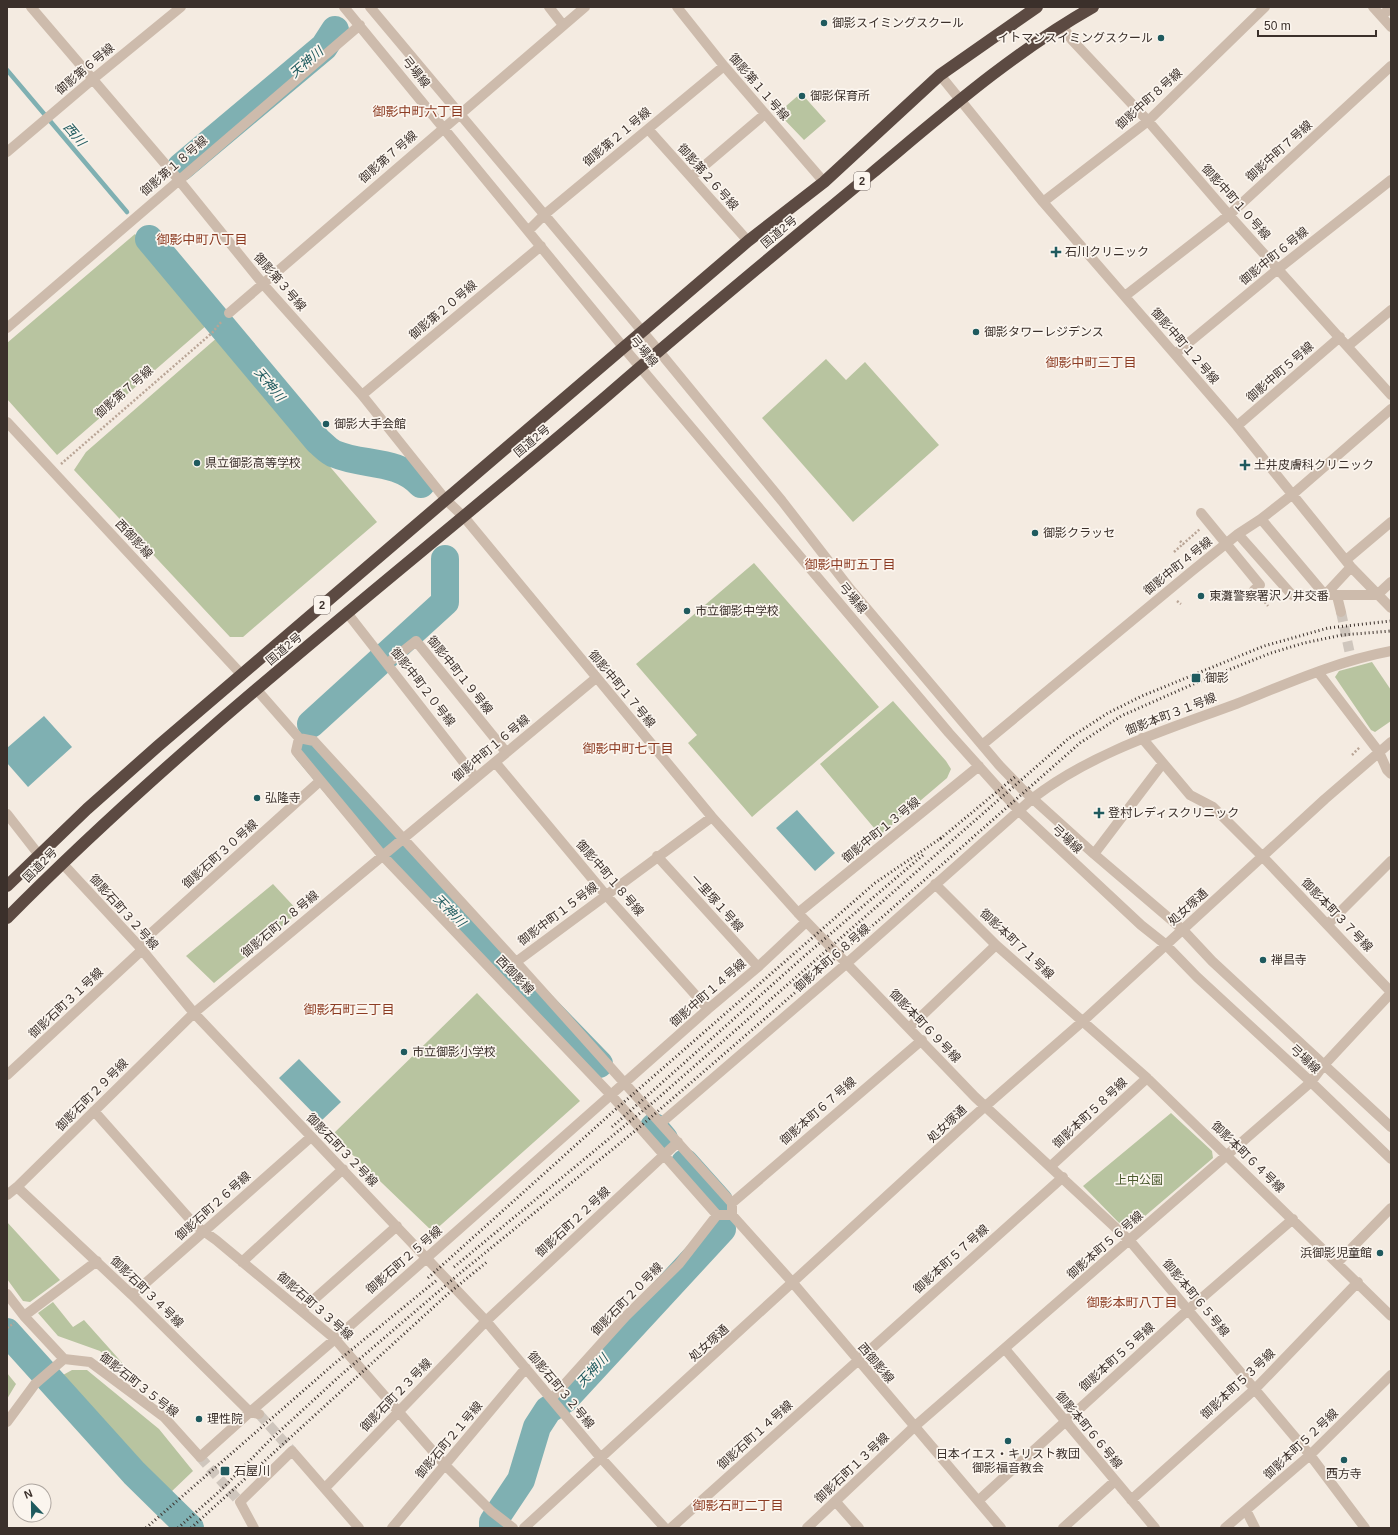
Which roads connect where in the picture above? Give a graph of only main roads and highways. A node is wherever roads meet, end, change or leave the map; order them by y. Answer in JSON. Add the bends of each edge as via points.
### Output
{"nodes":[{"id":1,"x":1037,"y":7,"type":"edge"},
{"id":2,"x":1093,"y":7,"type":"edge"},
{"id":3,"x":7,"y":886,"type":"edge"},
{"id":4,"x":7,"y":918,"type":"edge"}],
"edges":[{"from":1,"to":3,"type":"highway","name":"国道2号","number":"2","via":[[940,74],[824,182],[748,241],[123,777]]},
{"from":2,"to":4,"type":"highway","name":"国道2号","number":"2","via":[[990,75],[658,350],[134,796]]}]}
